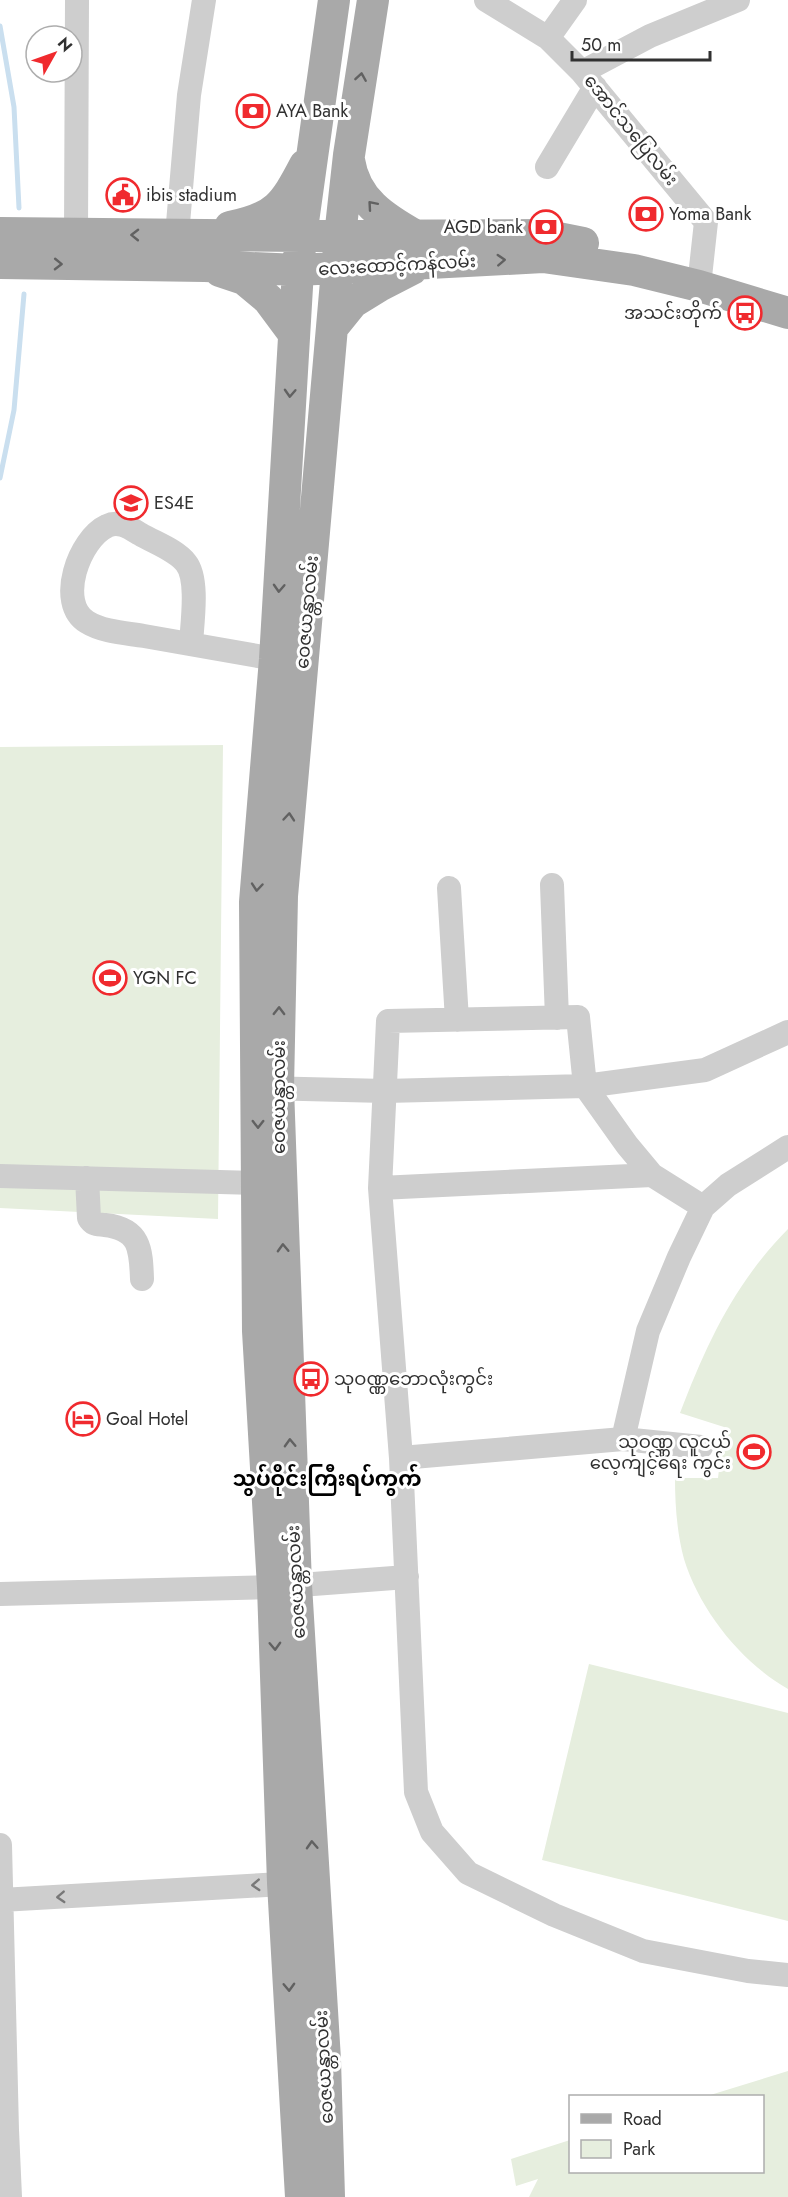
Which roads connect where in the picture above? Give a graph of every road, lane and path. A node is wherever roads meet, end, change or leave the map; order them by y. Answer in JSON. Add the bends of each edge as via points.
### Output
{"nodes":[{"id":1,"x":77,"y":0,"type":"edge"},
{"id":2,"x":204,"y":0,"type":"edge"},
{"id":3,"x":334,"y":0,"type":"edge"},
{"id":4,"x":373,"y":0,"type":"edge"},
{"id":5,"x":486,"y":0,"type":"edge"},
{"id":6,"x":575,"y":0,"type":"edge"},
{"id":7,"x":738,"y":0,"type":"edge"},
{"id":8,"x":548,"y":38,"type":"junction"},
{"id":9,"x":589,"y":79,"type":"junction"},
{"id":10,"x":313,"y":148,"type":"junction"},
{"id":11,"x":349,"y":155,"type":"junction"},
{"id":12,"x":547,"y":167,"type":"dead end"},
{"id":13,"x":76,"y":234,"type":"junction"},
{"id":14,"x":185,"y":235,"type":"junction"},
{"id":15,"x":301,"y":236,"type":"junction"},
{"id":16,"x":340,"y":236,"type":"junction"},
{"id":17,"x":419,"y":250,"type":"junction"},
{"id":18,"x":2,"y":260,"type":"edge"},
{"id":19,"x":205,"y":266,"type":"junction"},
{"id":20,"x":338,"y":268,"type":"junction"},
{"id":21,"x":298,"y":270,"type":"junction"},
{"id":22,"x":700,"y":275,"type":"junction"},
{"id":23,"x":788,"y":291,"type":"edge"},
{"id":24,"x":788,"y":313,"type":"edge"},
{"id":25,"x":332,"y":328,"type":"junction"},
{"id":26,"x":294,"y":334,"type":"junction"},
{"id":27,"x":192,"y":644,"type":"junction"},
{"id":28,"x":275,"y":659,"type":"junction"},
{"id":29,"x":552,"y":885,"type":"dead end"},
{"id":30,"x":449,"y":888,"type":"dead end"},
{"id":31,"x":557,"y":1018,"type":"junction"},
{"id":32,"x":457,"y":1020,"type":"junction"},
{"id":33,"x":788,"y":1032,"type":"edge"},
{"id":34,"x":585,"y":1086,"type":"junction"},
{"id":35,"x":268,"y":1088,"type":"junction"},
{"id":36,"x":385,"y":1091,"type":"junction"},
{"id":37,"x":788,"y":1147,"type":"edge"},
{"id":38,"x":652,"y":1175,"type":"junction"},
{"id":39,"x":0,"y":1176,"type":"edge"},
{"id":40,"x":87,"y":1178,"type":"junction"},
{"id":41,"x":258,"y":1182,"type":"junction"},
{"id":42,"x":380,"y":1188,"type":"junction"},
{"id":43,"x":703,"y":1207,"type":"junction"},
{"id":44,"x":142,"y":1279,"type":"dead end"},
{"id":45,"x":623,"y":1439,"type":"junction"},
{"id":46,"x":701,"y":1447,"type":"dead end"},
{"id":47,"x":401,"y":1458,"type":"junction"},
{"id":48,"x":407,"y":1577,"type":"junction"},
{"id":49,"x":284,"y":1586,"type":"junction"},
{"id":50,"x":0,"y":1594,"type":"edge"},
{"id":51,"x":0,"y":1845,"type":"edge"},
{"id":52,"x":283,"y":1883,"type":"junction"},
{"id":53,"x":314,"y":1883,"type":"junction"},
{"id":54,"x":1,"y":1900,"type":"edge"},
{"id":55,"x":303,"y":1952,"type":"junction"},
{"id":56,"x":788,"y":1975,"type":"edge"},
{"id":57,"x":4,"y":2131,"type":"edge"},
{"id":58,"x":10,"y":2197,"type":"edge"},
{"id":59,"x":301,"y":2197,"type":"edge"},
{"id":60,"x":329,"y":2197,"type":"edge"}],
"edges":[{"from":1,"to":13,"type":"street"},
{"from":2,"to":14,"type":"street","via":[[189,95]]},
{"from":3,"to":10,"type":"main road","name":"ဝေဇယန္တာလမ်း"},
{"from":11,"to":4,"type":"main road","name":"ဝေဇယန္တာလမ်း","one_way":true},
{"from":5,"to":8,"type":"street","name":"အောင်သပြေလမ်း"},
{"from":6,"to":8,"type":"street"},
{"from":7,"to":9,"type":"street","via":[[650,36]]},
{"from":8,"to":9,"type":"street","name":"အောင်သပြေလမ်း"},
{"from":9,"to":12,"type":"street"},
{"from":9,"to":22,"type":"street","name":"အောင်သပြေလမ်း","via":[[706,222]]},
{"from":10,"to":14,"type":"main road","via":[[278,208],[256,222]]},
{"from":10,"to":15,"type":"main road","name":"ဝေဇယန္တာလမ်း"},
{"from":11,"to":16,"type":"main road","name":"ဝေဇယန္တာလမ်း"},
{"from":17,"to":11,"type":"main road","one_way":true,"via":[[373,208],[360,190]]},
{"from":14,"to":13,"type":"main road","name":"လေးထောင့်ကန်လမ်း","one_way":true},
{"from":13,"to":18,"type":"main road","name":"လေးထောင့်ကန်လမ်း"},
{"from":14,"to":15,"type":"main road","name":"လေးထောင့်ကန်လမ်း"},
{"from":15,"to":16,"type":"main road","name":"လေးထောင့်ကန်လမ်း"},
{"from":15,"to":21,"type":"main road","name":"ဝေဇယန္တာလမ်း"},
{"from":16,"to":17,"type":"main road","name":"လေးထောင့်ကန်လမ်း"},
{"from":16,"to":20,"type":"main road","name":"ဝေဇယန္တာလမ်း"},
{"from":17,"to":20,"type":"main road","name":"လေးထောင့်ကန်လမ်း"},
{"from":17,"to":22,"type":"main road","name":"လေးထောင့်ကန်လမ်း","via":[[543,257]]},
{"from":17,"to":25,"type":"main road","via":[[379,286],[353,302]]},
{"from":18,"to":19,"type":"main road","name":"လေးထောင့်ကန်လမ်း","one_way":true},
{"from":19,"to":21,"type":"main road","name":"လေးထောင့်ကန်လမ်း"},
{"from":19,"to":26,"type":"main road","via":[[244,279],[268,299]]},
{"from":20,"to":21,"type":"main road","name":"လေးထောင့်ကန်လမ်း"},
{"from":20,"to":25,"type":"main road","name":"ဝေဇယန္တာလမ်း"},
{"from":21,"to":26,"type":"main road","name":"ဝေဇယန္တာလမ်း"},
{"from":22,"to":23,"type":"main road","name":"လေးထောင့်ကန်လမ်း"},
{"from":22,"to":24,"type":"main road","name":"လေးထောင့်ကန်လမ်း"},
{"from":35,"to":25,"type":"main road","name":"ဝေဇယန္တာလမ်း","one_way":true},
{"from":26,"to":28,"type":"main road","name":"ဝေဇယန္တာလမ်း","one_way":true},
{"from":27,"to":27,"type":"street","via":[[99,628],[76,614],[74,575],[87,544],[100,530],[109,524],[125,526],[186,562],[192,578]]},
{"from":27,"to":28,"type":"street"},
{"from":28,"to":35,"type":"main road","name":"ဝေဇယန္တာလမ်း","one_way":true,"via":[[255,903]]},
{"from":29,"to":31,"type":"street"},
{"from":30,"to":32,"type":"street"},
{"from":31,"to":32,"type":"street"},
{"from":31,"to":34,"type":"street","via":[[578,1017]]},
{"from":32,"to":36,"type":"street","via":[[388,1021]]},
{"from":33,"to":34,"type":"street","via":[[705,1070]]},
{"from":34,"to":36,"type":"street"},
{"from":34,"to":38,"type":"street"},
{"from":35,"to":36,"type":"street"},
{"from":35,"to":41,"type":"main road","name":"ဝေဇယန္တာလမ်း","one_way":true},
{"from":49,"to":35,"type":"main road","name":"ဝေဇယန္တာလမ်း","one_way":true},
{"from":36,"to":42,"type":"street"},
{"from":37,"to":43,"type":"street","via":[[728,1185]]},
{"from":38,"to":42,"type":"street"},
{"from":38,"to":43,"type":"street"},
{"from":39,"to":40,"type":"street"},
{"from":40,"to":41,"type":"street"},
{"from":40,"to":44,"type":"street","via":[[89,1218],[96,1224],[123,1228],[135,1238]]},
{"from":41,"to":49,"type":"main road","name":"ဝေဇယန္တာလမ်း","via":[[258,1331]]},
{"from":42,"to":47,"type":"street"},
{"from":43,"to":45,"type":"street","via":[[648,1331]]},
{"from":45,"to":46,"type":"street"},
{"from":45,"to":47,"type":"street"},
{"from":47,"to":48,"type":"street"},
{"from":48,"to":49,"type":"street"},
{"from":48,"to":56,"type":"street","via":[[416,1792],[432,1832],[468,1873],[554,1915],[643,1951]]},
{"from":49,"to":50,"type":"street"},
{"from":49,"to":52,"type":"main road","name":"ဝေဇယန္တာလမ်း","one_way":true},
{"from":53,"to":49,"type":"main road","name":"ဝေဇယန္တာလမ်း","one_way":true},
{"from":51,"to":54,"type":"street"},
{"from":52,"to":53,"type":"street"},
{"from":52,"to":54,"type":"street","one_way":true},
{"from":52,"to":55,"type":"main road","name":"ဝေဇယန္တာလမ်း"},
{"from":53,"to":55,"type":"main road","name":"ဝေဇယန္တာလမ်း"},
{"from":54,"to":57,"type":"street"},
{"from":55,"to":59,"type":"main road","name":"ဝေဇယန္တာလမ်း","one_way":true},
{"from":55,"to":60,"type":"main road","name":"ဝေဇယန္တာလမ်း","via":[[325,2060]]},
{"from":57,"to":58,"type":"street"}]}
